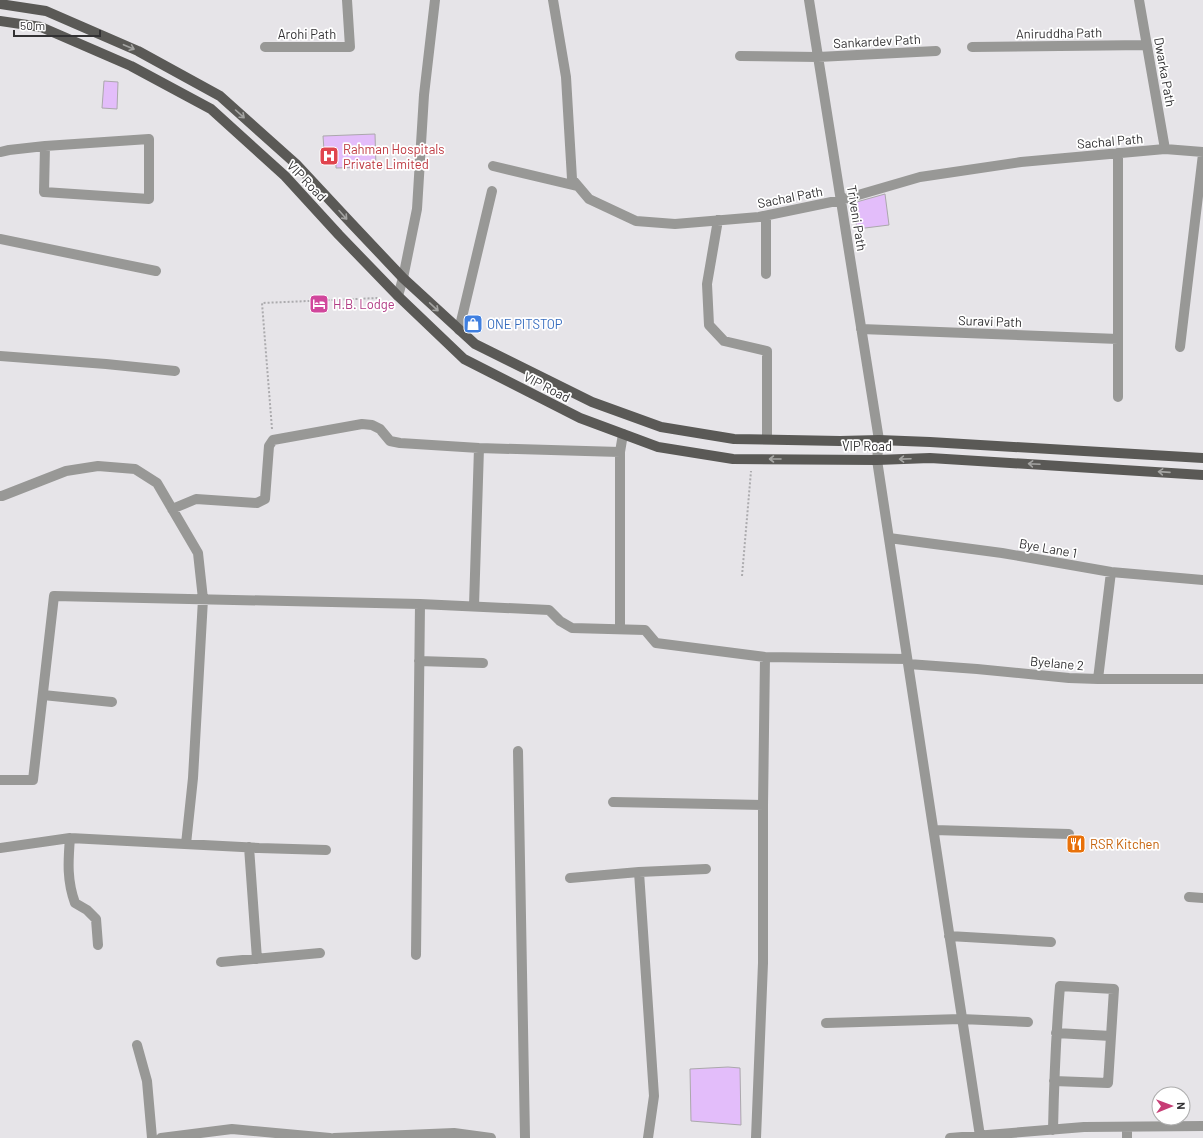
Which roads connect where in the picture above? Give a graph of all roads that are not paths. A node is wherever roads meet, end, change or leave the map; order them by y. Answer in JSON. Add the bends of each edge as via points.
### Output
{"nodes":[{"id":1,"x":347,"y":0,"type":"edge"},
{"id":2,"x":435,"y":0,"type":"edge"},
{"id":3,"x":552,"y":0,"type":"edge"},
{"id":4,"x":810,"y":0,"type":"edge"},
{"id":5,"x":1139,"y":0,"type":"edge"},
{"id":6,"x":0,"y":4,"type":"edge"},
{"id":7,"x":0,"y":21,"type":"edge"},
{"id":8,"x":1147,"y":45,"type":"junction"},
{"id":9,"x":265,"y":47,"type":"dead end"},
{"id":10,"x":972,"y":47,"type":"dead end"},
{"id":11,"x":936,"y":51,"type":"dead end"},
{"id":12,"x":740,"y":56,"type":"dead end"},
{"id":13,"x":818,"y":57,"type":"junction"},
{"id":14,"x":45,"y":146,"type":"junction"},
{"id":15,"x":1165,"y":149,"type":"junction"},
{"id":16,"x":0,"y":152,"type":"edge"},
{"id":17,"x":1118,"y":153,"type":"junction"},
{"id":18,"x":1203,"y":153,"type":"edge"},
{"id":19,"x":493,"y":166,"type":"dead end"},
{"id":20,"x":577,"y":186,"type":"junction"},
{"id":21,"x":492,"y":191,"type":"dead end"},
{"id":22,"x":841,"y":200,"type":"junction"},
{"id":23,"x":766,"y":216,"type":"junction"},
{"id":24,"x":718,"y":220,"type":"junction"},
{"id":25,"x":0,"y":239,"type":"edge"},
{"id":26,"x":156,"y":271,"type":"dead end"},
{"id":27,"x":766,"y":274,"type":"dead end"},
{"id":28,"x":403,"y":278,"type":"junction"},
{"id":29,"x":398,"y":296,"type":"junction"},
{"id":30,"x":861,"y":328,"type":"junction"},
{"id":31,"x":459,"y":330,"type":"junction"},
{"id":32,"x":1118,"y":339,"type":"junction"},
{"id":33,"x":1180,"y":348,"type":"dead end"},
{"id":34,"x":0,"y":356,"type":"edge"},
{"id":35,"x":175,"y":371,"type":"dead end"},
{"id":36,"x":1118,"y":397,"type":"dead end"},
{"id":37,"x":623,"y":434,"type":"junction"},
{"id":38,"x":767,"y":439,"type":"junction"},
{"id":39,"x":879,"y":440,"type":"junction"},
{"id":40,"x":479,"y":448,"type":"junction"},
{"id":41,"x":620,"y":452,"type":"junction"},
{"id":42,"x":1203,"y":458,"type":"edge"},
{"id":43,"x":876,"y":460,"type":"junction"},
{"id":44,"x":1203,"y":475,"type":"edge"},
{"id":45,"x":0,"y":496,"type":"edge"},
{"id":46,"x":172,"y":509,"type":"junction"},
{"id":47,"x":889,"y":538,"type":"junction"},
{"id":48,"x":1111,"y":572,"type":"junction"},
{"id":49,"x":1203,"y":580,"type":"edge"},
{"id":50,"x":203,"y":599,"type":"junction"},
{"id":51,"x":420,"y":604,"type":"junction"},
{"id":52,"x":474,"y":606,"type":"junction"},
{"id":53,"x":620,"y":629,"type":"junction"},
{"id":54,"x":765,"y":657,"type":"junction"},
{"id":55,"x":419,"y":661,"type":"junction"},
{"id":56,"x":908,"y":662,"type":"junction"},
{"id":57,"x":483,"y":663,"type":"dead end"},
{"id":58,"x":1203,"y":678,"type":"edge"},
{"id":59,"x":1098,"y":679,"type":"junction"},
{"id":60,"x":43,"y":695,"type":"junction"},
{"id":61,"x":112,"y":702,"type":"dead end"},
{"id":62,"x":518,"y":751,"type":"dead end"},
{"id":63,"x":0,"y":780,"type":"edge"},
{"id":64,"x":613,"y":802,"type":"dead end"},
{"id":65,"x":763,"y":805,"type":"junction"},
{"id":66,"x":934,"y":830,"type":"junction"},
{"id":67,"x":1069,"y":834,"type":"dead end"},
{"id":68,"x":70,"y":838,"type":"junction"},
{"id":69,"x":186,"y":844,"type":"junction"},
{"id":70,"x":249,"y":847,"type":"junction"},
{"id":71,"x":0,"y":848,"type":"edge"},
{"id":72,"x":326,"y":850,"type":"dead end"},
{"id":73,"x":706,"y":869,"type":"dead end"},
{"id":74,"x":639,"y":872,"type":"junction"},
{"id":75,"x":570,"y":878,"type":"dead end"},
{"id":76,"x":1189,"y":897,"type":"dead end"},
{"id":77,"x":1203,"y":898,"type":"edge"},
{"id":78,"x":949,"y":936,"type":"junction"},
{"id":79,"x":1051,"y":942,"type":"dead end"},
{"id":80,"x":98,"y":945,"type":"dead end"},
{"id":81,"x":320,"y":953,"type":"dead end"},
{"id":82,"x":416,"y":954,"type":"dead end"},
{"id":83,"x":257,"y":959,"type":"junction"},
{"id":84,"x":221,"y":962,"type":"dead end"},
{"id":85,"x":961,"y":1019,"type":"junction"},
{"id":86,"x":1028,"y":1022,"type":"dead end"},
{"id":87,"x":826,"y":1023,"type":"dead end"},
{"id":88,"x":1056,"y":1033,"type":"junction"},
{"id":89,"x":1111,"y":1036,"type":"junction"},
{"id":90,"x":137,"y":1045,"type":"dead end"},
{"id":91,"x":1054,"y":1081,"type":"junction"},
{"id":92,"x":1203,"y":1126,"type":"edge"},
{"id":93,"x":1127,"y":1127,"type":"junction"},
{"id":94,"x":1053,"y":1130,"type":"junction"},
{"id":95,"x":1064,"y":1133,"type":"edge"},
{"id":96,"x":980,"y":1136,"type":"junction"},
{"id":97,"x":1004,"y":1136,"type":"edge"},
{"id":98,"x":967,"y":1137,"type":"edge"},
{"id":99,"x":152,"y":1138,"type":"edge"},
{"id":100,"x":161,"y":1138,"type":"edge"},
{"id":101,"x":330,"y":1138,"type":"edge"},
{"id":102,"x":334,"y":1138,"type":"edge"},
{"id":103,"x":487,"y":1138,"type":"edge"},
{"id":104,"x":491,"y":1138,"type":"edge"},
{"id":105,"x":525,"y":1138,"type":"edge"},
{"id":106,"x":648,"y":1138,"type":"edge"},
{"id":107,"x":756,"y":1138,"type":"edge"},
{"id":108,"x":950,"y":1138,"type":"edge"},
{"id":109,"x":1127,"y":1138,"type":"edge"}],
"edges":[{"from":1,"to":9,"type":"street","name":"Arohi Path","via":[[350,47]]},
{"from":2,"to":28,"type":"street","via":[[424,95],[417,209]]},
{"from":3,"to":20,"type":"street","name":"Sachal Path","via":[[566,77],[572,179]]},
{"from":4,"to":13,"type":"street","name":"Triveni Path"},
{"from":5,"to":8,"type":"street","name":"Dwarka Path"},
{"from":6,"to":28,"type":"main road","name":"VIP Road","one_way":true,"via":[[46,12],[138,51],[220,96],[296,164]]},
{"from":7,"to":29,"type":"main road","name":"VIP Road","via":[[41,27],[131,66],[211,109],[285,176]]},
{"from":8,"to":10,"type":"street","name":"Aniruddha Path"},
{"from":8,"to":15,"type":"street","name":"Dwarka Path"},
{"from":11,"to":13,"type":"street","name":"Sankardev Path"},
{"from":12,"to":13,"type":"street","name":"Sankardev Path"},
{"from":13,"to":22,"type":"street","name":"Triveni Path"},
{"from":14,"to":14,"type":"street","via":[[149,140],[148,199],[44,192]]},
{"from":14,"to":16,"type":"street"},
{"from":15,"to":17,"type":"street","name":"Sachal Path"},
{"from":15,"to":18,"type":"street","name":"Sachal Path"},
{"from":17,"to":22,"type":"street","name":"Sachal Path","via":[[1021,162],[920,178]]},
{"from":17,"to":32,"type":"street"},
{"from":18,"to":33,"type":"street"},
{"from":19,"to":20,"type":"street"},
{"from":20,"to":24,"type":"street","name":"Sachal Path","via":[[589,199],[636,221],[675,224]]},
{"from":21,"to":31,"type":"street"},
{"from":22,"to":23,"type":"street","name":"Sachal Path"},
{"from":22,"to":30,"type":"street","name":"Triveni Path"},
{"from":23,"to":24,"type":"street","name":"Sachal Path"},
{"from":23,"to":27,"type":"street"},
{"from":24,"to":38,"type":"street","via":[[707,284],[709,325],[724,341],[767,351]]},
{"from":25,"to":26,"type":"street"},
{"from":28,"to":29,"type":"street"},
{"from":28,"to":31,"type":"main road","name":"VIP Road","one_way":true},
{"from":29,"to":37,"type":"main road","name":"VIP Road","via":[[464,359],[580,418]]},
{"from":30,"to":32,"type":"street","name":"Suravi Path"},
{"from":30,"to":39,"type":"street","name":"Triveni Path"},
{"from":31,"to":38,"type":"main road","name":"VIP Road","via":[[475,344],[592,402],[661,427],[734,439]]},
{"from":32,"to":36,"type":"street"},
{"from":34,"to":35,"type":"street"},
{"from":37,"to":41,"type":"street"},
{"from":43,"to":37,"type":"main road","name":"VIP Road","one_way":true,"via":[[733,458],[658,448]]},
{"from":38,"to":39,"type":"main road","name":"VIP Road"},
{"from":39,"to":42,"type":"main road","name":"VIP Road"},
{"from":39,"to":43,"type":"street","name":"Triveni Path"},
{"from":40,"to":41,"type":"street"},
{"from":40,"to":46,"type":"street","via":[[400,443],[390,440],[380,429],[362,424],[273,440],[270,446],[265,500],[257,503],[196,499]]},
{"from":40,"to":52,"type":"street"},
{"from":41,"to":53,"type":"street"},
{"from":44,"to":43,"type":"main road","name":"VIP Road","one_way":true,"via":[[930,458]]},
{"from":43,"to":47,"type":"street","name":"Triveni Path"},
{"from":45,"to":46,"type":"street","via":[[66,471],[98,466],[135,470],[157,483]]},
{"from":46,"to":50,"type":"street","via":[[198,553]]},
{"from":47,"to":48,"type":"street","name":"Bye Lane 1","via":[[1002,553]]},
{"from":47,"to":56,"type":"street","name":"Triveni Path"},
{"from":48,"to":49,"type":"street","name":"Bye Lane 1"},
{"from":48,"to":59,"type":"street"},
{"from":50,"to":51,"type":"street","name":"Byelane 2"},
{"from":50,"to":60,"type":"street","name":"Byelane 2","via":[[54,596]]},
{"from":50,"to":69,"type":"street","via":[[193,778]]},
{"from":51,"to":52,"type":"street","name":"Byelane 2"},
{"from":51,"to":55,"type":"street"},
{"from":52,"to":53,"type":"street","name":"Byelane 2","via":[[549,610],[572,628]]},
{"from":53,"to":54,"type":"street","name":"Byelane 2","via":[[645,630],[656,643]]},
{"from":54,"to":56,"type":"street","name":"Byelane 2"},
{"from":54,"to":65,"type":"street"},
{"from":55,"to":57,"type":"street"},
{"from":55,"to":82,"type":"street"},
{"from":56,"to":59,"type":"street","name":"Byelane 2"},
{"from":56,"to":66,"type":"street","name":"Triveni Path"},
{"from":58,"to":59,"type":"street","name":"Byelane 2"},
{"from":60,"to":61,"type":"street"},
{"from":60,"to":63,"type":"street","via":[[33,780]]},
{"from":62,"to":105,"type":"street"},
{"from":64,"to":65,"type":"street"},
{"from":65,"to":107,"type":"street","via":[[763,963]]},
{"from":66,"to":67,"type":"street"},
{"from":66,"to":78,"type":"street","name":"Triveni Path"},
{"from":68,"to":69,"type":"street"},
{"from":68,"to":71,"type":"street"},
{"from":68,"to":80,"type":"street","via":[[68,866],[71,891],[75,903],[96,919]]},
{"from":69,"to":70,"type":"street"},
{"from":70,"to":72,"type":"street"},
{"from":70,"to":83,"type":"street"},
{"from":73,"to":74,"type":"street"},
{"from":74,"to":75,"type":"street"},
{"from":74,"to":106,"type":"street","via":[[654,1096]]},
{"from":76,"to":77,"type":"street"},
{"from":78,"to":79,"type":"street"},
{"from":78,"to":85,"type":"street","name":"Triveni Path"},
{"from":81,"to":83,"type":"street"},
{"from":83,"to":84,"type":"street"},
{"from":85,"to":86,"type":"street"},
{"from":85,"to":87,"type":"street"},
{"from":85,"to":96,"type":"street","name":"Triveni Path"},
{"from":88,"to":89,"type":"street"},
{"from":88,"to":89,"type":"street","via":[[1060,986],[1114,990]]},
{"from":88,"to":91,"type":"street"},
{"from":89,"to":91,"type":"street","via":[[1108,1083]]},
{"from":90,"to":99,"type":"street","via":[[147,1082]]},
{"from":91,"to":94,"type":"street"},
{"from":92,"to":93,"type":"street"},
{"from":93,"to":95,"type":"street","via":[[1084,1127]]},
{"from":93,"to":109,"type":"street"},
{"from":94,"to":95,"type":"street"},
{"from":94,"to":97,"type":"street"},
{"from":96,"to":97,"type":"street"},
{"from":96,"to":98,"type":"street"},
{"from":98,"to":108,"type":"street"},
{"from":100,"to":101,"type":"street","via":[[232,1129]]},
{"from":102,"to":103,"type":"street","via":[[454,1133]]},
{"from":103,"to":104,"type":"street"}]}
